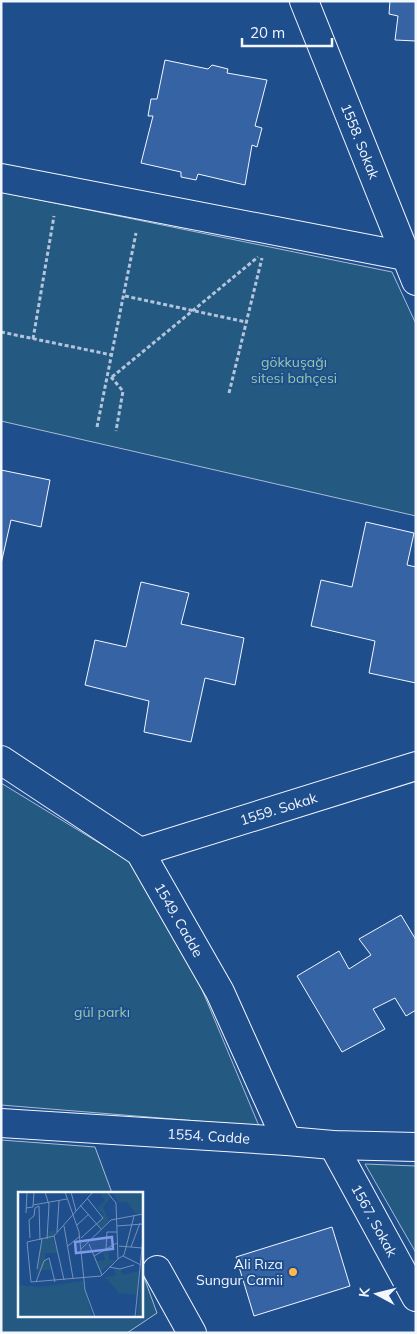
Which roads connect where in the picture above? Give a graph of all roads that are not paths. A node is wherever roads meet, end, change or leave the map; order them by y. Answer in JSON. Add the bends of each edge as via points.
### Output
{"nodes":[{"id":1,"x":304,"y":1,"type":"edge"},
{"id":2,"x":1,"y":178,"type":"edge"},
{"id":3,"x":405,"y":256,"type":"junction"},
{"id":4,"x":416,"y":282,"type":"edge"},
{"id":5,"x":1,"y":760,"type":"edge"},
{"id":6,"x":416,"y":766,"type":"edge"},
{"id":7,"x":140,"y":852,"type":"junction"},
{"id":8,"x":1,"y":1123,"type":"edge"},
{"id":9,"x":287,"y":1141,"type":"junction"},
{"id":10,"x":333,"y":1146,"type":"junction"},
{"id":11,"x":416,"y":1147,"type":"edge"},
{"id":12,"x":157,"y":1270,"type":"dead end"},
{"id":13,"x":416,"y":1297,"type":"edge"},
{"id":14,"x":192,"y":1333,"type":"edge"}],
"edges":[{"from":1,"to":3,"type":"street","name":"1558. Sokak"},
{"from":2,"to":3,"type":"street"},
{"from":3,"to":4,"type":"street","name":"1558. Sokak"},
{"from":5,"to":7,"type":"street","name":"1549. Cadde"},
{"from":6,"to":7,"type":"street","name":"1559. Sokak"},
{"from":7,"to":9,"type":"street","name":"1549. Cadde","via":[[220,992]]},
{"from":8,"to":9,"type":"street","name":"1554. Cadde"},
{"from":9,"to":10,"type":"street","name":"1554. Cadde"},
{"from":10,"to":11,"type":"street","name":"1554. Cadde"},
{"from":10,"to":13,"type":"street","name":"1567. Sokak"},
{"from":12,"to":14,"type":"street"}]}
